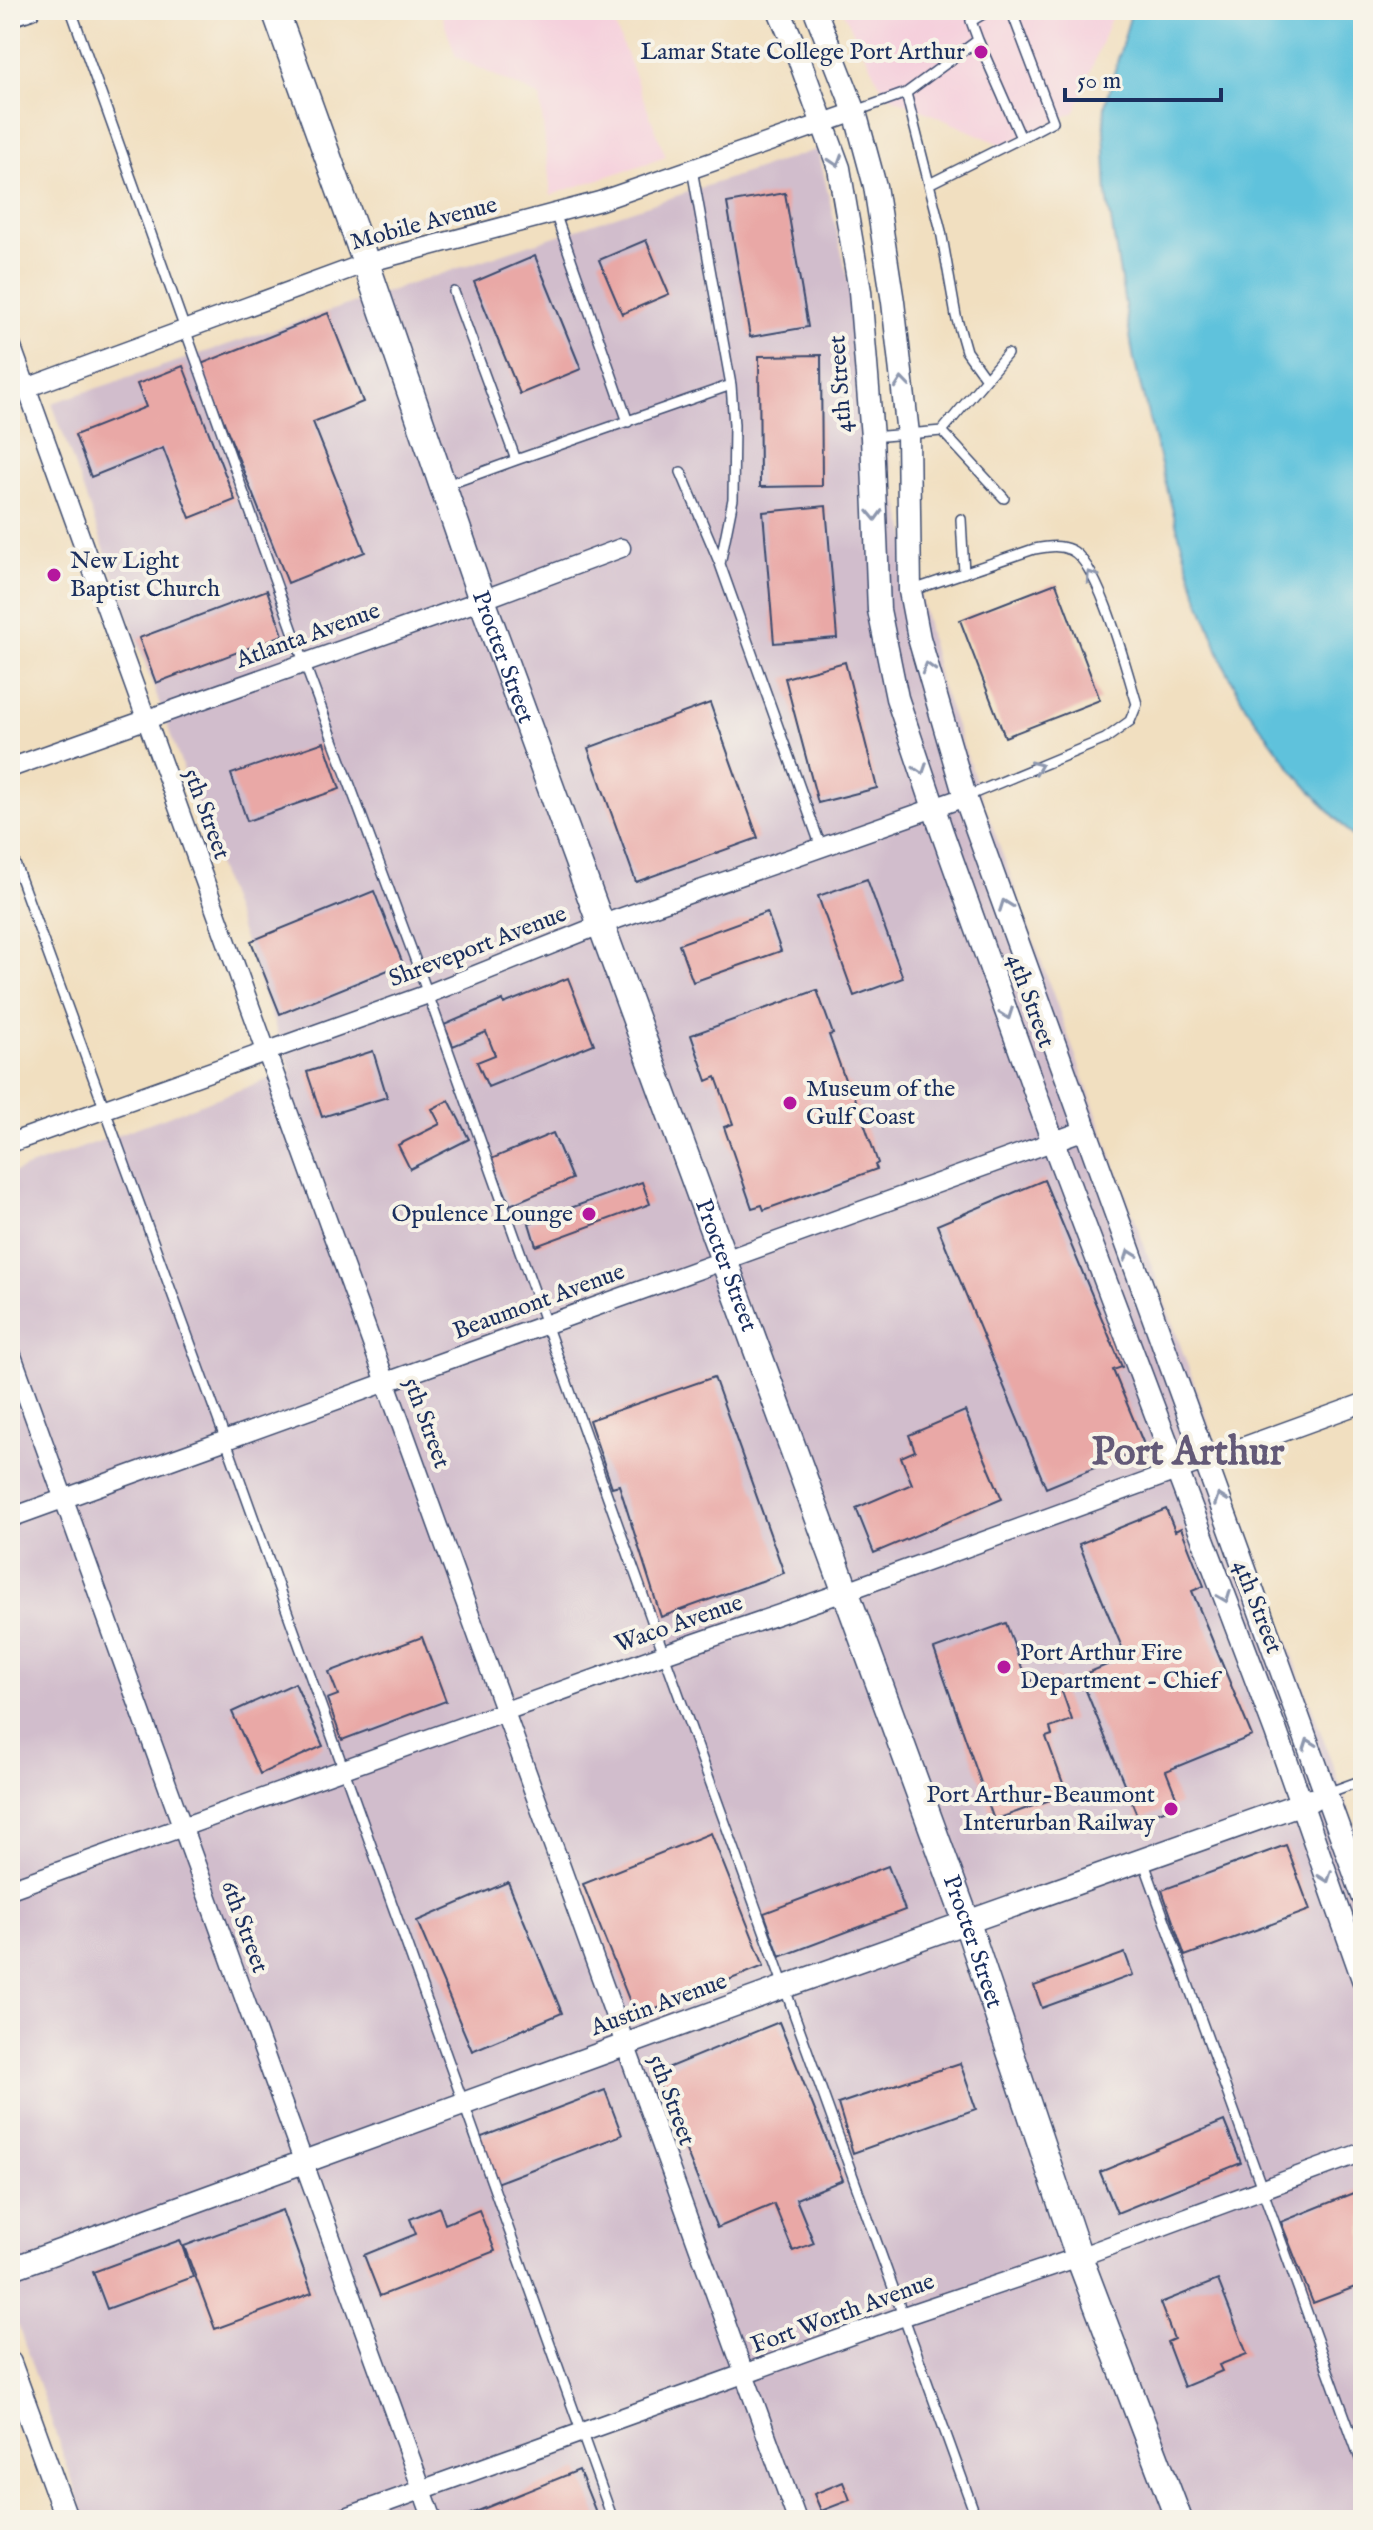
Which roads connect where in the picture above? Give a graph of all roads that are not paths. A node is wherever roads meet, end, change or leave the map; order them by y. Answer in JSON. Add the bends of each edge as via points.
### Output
{"nodes":[{"id":1,"x":31,"y":10,"type":"edge"},
{"id":2,"x":71,"y":10,"type":"edge"},
{"id":3,"x":275,"y":10,"type":"edge"},
{"id":4,"x":779,"y":10,"type":"edge"},
{"id":5,"x":815,"y":10,"type":"edge"},
{"id":6,"x":990,"y":10,"type":"edge"},
{"id":7,"x":1011,"y":10,"type":"edge"},
{"id":8,"x":10,"y":17,"type":"edge"},
{"id":9,"x":978,"y":40,"type":"junction"},
{"id":10,"x":906,"y":93,"type":"junction"},
{"id":11,"x":855,"y":112,"type":"junction"},
{"id":12,"x":823,"y":123,"type":"junction"},
{"id":13,"x":1021,"y":138,"type":"junction"},
{"id":14,"x":692,"y":169,"type":"junction"},
{"id":15,"x":929,"y":184,"type":"junction"},
{"id":16,"x":555,"y":213,"type":"junction"},
{"id":17,"x":366,"y":263,"type":"junction"},
{"id":18,"x":454,"y":292,"type":"dead end"},
{"id":19,"x":186,"y":330,"type":"junction"},
{"id":20,"x":10,"y":342,"type":"edge"},
{"id":21,"x":1007,"y":354,"type":"dead end"},
{"id":22,"x":986,"y":379,"type":"junction"},
{"id":23,"x":731,"y":385,"type":"junction"},
{"id":24,"x":18,"y":391,"type":"edge"},
{"id":25,"x":628,"y":422,"type":"junction"},
{"id":26,"x":942,"y":431,"type":"junction"},
{"id":27,"x":908,"y":434,"type":"junction"},
{"id":28,"x":872,"y":437,"type":"junction"},
{"id":29,"x":516,"y":460,"type":"junction"},
{"id":30,"x":681,"y":472,"type":"dead end"},
{"id":31,"x":444,"y":486,"type":"junction"},
{"id":32,"x":1004,"y":498,"type":"dead end"},
{"id":33,"x":961,"y":519,"type":"dead end"},
{"id":34,"x":621,"y":548,"type":"dead end"},
{"id":35,"x":720,"y":564,"type":"junction"},
{"id":36,"x":964,"y":573,"type":"junction"},
{"id":37,"x":910,"y":591,"type":"junction"},
{"id":38,"x":482,"y":600,"type":"junction"},
{"id":39,"x":304,"y":662,"type":"junction"},
{"id":40,"x":146,"y":720,"type":"junction"},
{"id":41,"x":10,"y":768,"type":"edge"},
{"id":42,"x":965,"y":797,"type":"junction"},
{"id":43,"x":934,"y":808,"type":"junction"},
{"id":44,"x":821,"y":847,"type":"junction"},
{"id":45,"x":10,"y":850,"type":"edge"},
{"id":46,"x":600,"y":925,"type":"junction"},
{"id":47,"x":428,"y":994,"type":"junction"},
{"id":48,"x":267,"y":1052,"type":"junction"},
{"id":49,"x":104,"y":1110,"type":"junction"},
{"id":50,"x":1085,"y":1130,"type":"junction"},
{"id":51,"x":1053,"y":1142,"type":"junction"},
{"id":52,"x":10,"y":1143,"type":"edge"},
{"id":53,"x":724,"y":1262,"type":"junction"},
{"id":54,"x":547,"y":1324,"type":"junction"},
{"id":55,"x":10,"y":1350,"type":"edge"},
{"id":56,"x":386,"y":1383,"type":"junction"},
{"id":57,"x":1363,"y":1403,"type":"edge"},
{"id":58,"x":226,"y":1441,"type":"junction"},
{"id":59,"x":1206,"y":1461,"type":"junction"},
{"id":60,"x":1178,"y":1471,"type":"junction"},
{"id":61,"x":64,"y":1499,"type":"junction"},
{"id":62,"x":10,"y":1518,"type":"edge"},
{"id":63,"x":844,"y":1592,"type":"junction"},
{"id":64,"x":664,"y":1654,"type":"junction"},
{"id":65,"x":506,"y":1712,"type":"junction"},
{"id":66,"x":343,"y":1771,"type":"junction"},
{"id":67,"x":1363,"y":1780,"type":"edge"},
{"id":68,"x":1327,"y":1793,"type":"junction"},
{"id":69,"x":1299,"y":1804,"type":"junction"},
{"id":70,"x":183,"y":1829,"type":"junction"},
{"id":71,"x":1143,"y":1859,"type":"junction"},
{"id":72,"x":10,"y":1889,"type":"edge"},
{"id":73,"x":1363,"y":1896,"type":"edge"},
{"id":74,"x":967,"y":1923,"type":"junction"},
{"id":75,"x":1363,"y":1979,"type":"edge"},
{"id":76,"x":784,"y":1987,"type":"junction"},
{"id":77,"x":626,"y":2045,"type":"junction"},
{"id":78,"x":463,"y":2105,"type":"junction"},
{"id":79,"x":1363,"y":2152,"type":"edge"},
{"id":80,"x":304,"y":2164,"type":"junction"},
{"id":81,"x":1262,"y":2188,"type":"junction"},
{"id":82,"x":1079,"y":2257,"type":"junction"},
{"id":83,"x":10,"y":2269,"type":"edge"},
{"id":84,"x":904,"y":2316,"type":"junction"},
{"id":85,"x":10,"y":2363,"type":"edge"},
{"id":86,"x":745,"y":2375,"type":"junction"},
{"id":87,"x":582,"y":2434,"type":"junction"},
{"id":88,"x":1363,"y":2467,"type":"edge"},
{"id":89,"x":422,"y":2491,"type":"junction"},
{"id":90,"x":67,"y":2520,"type":"edge"},
{"id":91,"x":338,"y":2520,"type":"edge"},
{"id":92,"x":433,"y":2520,"type":"edge"},
{"id":93,"x":613,"y":2520,"type":"edge"},
{"id":94,"x":797,"y":2520,"type":"edge"},
{"id":95,"x":977,"y":2520,"type":"edge"},
{"id":96,"x":1179,"y":2520,"type":"edge"}],
"edges":[{"from":1,"to":8,"type":"street"},
{"from":2,"to":19,"type":"lane"},
{"from":3,"to":17,"type":"main road","name":"Procter Street"},
{"from":4,"to":12,"type":"street","name":"4th Street"},
{"from":5,"to":11,"type":"street","name":"4th Street"},
{"from":6,"to":9,"type":"lane","via":[[971,21]]},
{"from":7,"to":13,"type":"lane","via":[[1053,121]]},
{"from":9,"to":10,"type":"lane"},
{"from":9,"to":13,"type":"lane"},
{"from":10,"to":11,"type":"lane"},
{"from":10,"to":15,"type":"lane"},
{"from":11,"to":12,"type":"street","name":"Mobile Avenue"},
{"from":27,"to":11,"type":"street","name":"4th Street","one_way":true,"via":[[875,186]]},
{"from":12,"to":14,"type":"street","name":"Mobile Avenue"},
{"from":12,"to":28,"type":"street","name":"4th Street","one_way":true,"via":[[839,168],[860,291]]},
{"from":13,"to":15,"type":"lane"},
{"from":14,"to":16,"type":"street","name":"Mobile Avenue"},
{"from":14,"to":23,"type":"lane"},
{"from":15,"to":22,"type":"lane","via":[[966,351]]},
{"from":16,"to":17,"type":"street","name":"Mobile Avenue"},
{"from":16,"to":25,"type":"lane"},
{"from":17,"to":19,"type":"street","name":"Mobile Avenue"},
{"from":17,"to":31,"type":"main road","name":"Procter Street"},
{"from":18,"to":29,"type":"lane"},
{"from":19,"to":24,"type":"street","name":"Mobile Avenue"},
{"from":19,"to":39,"type":"lane"},
{"from":20,"to":24,"type":"street","name":"5th Street"},
{"from":21,"to":22,"type":"lane"},
{"from":22,"to":26,"type":"lane"},
{"from":23,"to":25,"type":"lane"},
{"from":23,"to":35,"type":"lane","via":[[733,499]]},
{"from":24,"to":40,"type":"street","name":"5th Street"},
{"from":25,"to":29,"type":"lane"},
{"from":26,"to":27,"type":"lane"},
{"from":26,"to":32,"type":"lane"},
{"from":27,"to":28,"type":"lane"},
{"from":27,"to":37,"type":"street","name":"4th Street"},
{"from":28,"to":43,"type":"street","name":"4th Street","one_way":true,"via":[[879,610],[897,698]]},
{"from":29,"to":31,"type":"lane"},
{"from":30,"to":35,"type":"lane"},
{"from":31,"to":38,"type":"main road","name":"Procter Street"},
{"from":33,"to":36,"type":"lane"},
{"from":34,"to":38,"type":"street","name":"Atlanta Avenue"},
{"from":35,"to":44,"type":"lane"},
{"from":36,"to":37,"type":"lane"},
{"from":42,"to":36,"type":"lane","one_way":true,"via":[[1105,739],[1130,721],[1137,704],[1099,586],[1074,551],[1054,545]]},
{"from":42,"to":37,"type":"street","name":"4th Street","one_way":true},
{"from":38,"to":39,"type":"street","name":"Atlanta Avenue"},
{"from":38,"to":46,"type":"main road","name":"Procter Street"},
{"from":39,"to":40,"type":"street","name":"Atlanta Avenue"},
{"from":39,"to":47,"type":"lane"},
{"from":40,"to":41,"type":"street","name":"Atlanta Avenue"},
{"from":40,"to":48,"type":"street","name":"5th Street"},
{"from":42,"to":43,"type":"street","name":"Shreveport Avenue"},
{"from":50,"to":42,"type":"street","name":"4th Street","one_way":true},
{"from":43,"to":44,"type":"street","name":"Shreveport Avenue"},
{"from":43,"to":51,"type":"street","name":"4th Street","one_way":true},
{"from":44,"to":46,"type":"street","name":"Shreveport Avenue"},
{"from":45,"to":49,"type":"lane"},
{"from":46,"to":47,"type":"street","name":"Shreveport Avenue"},
{"from":46,"to":53,"type":"main road","name":"Procter Street"},
{"from":47,"to":48,"type":"street","name":"Shreveport Avenue"},
{"from":47,"to":54,"type":"lane"},
{"from":48,"to":49,"type":"street","name":"Shreveport Avenue"},
{"from":48,"to":56,"type":"street","name":"5th Street"},
{"from":49,"to":52,"type":"street","name":"Shreveport Avenue"},
{"from":49,"to":58,"type":"lane"},
{"from":50,"to":51,"type":"street","name":"Beaumont Avenue"},
{"from":59,"to":50,"type":"street","name":"4th Street","one_way":true},
{"from":51,"to":53,"type":"street","name":"Beaumont Avenue"},
{"from":51,"to":60,"type":"street","name":"4th Street"},
{"from":53,"to":54,"type":"street","name":"Beaumont Avenue"},
{"from":53,"to":63,"type":"main road","name":"Procter Street"},
{"from":54,"to":56,"type":"street","name":"Beaumont Avenue"},
{"from":54,"to":64,"type":"lane"},
{"from":55,"to":61,"type":"street","name":"6th Street"},
{"from":56,"to":58,"type":"street","name":"Beaumont Avenue"},
{"from":56,"to":65,"type":"street","name":"5th Street"},
{"from":57,"to":59,"type":"street","name":"Waco Avenue"},
{"from":58,"to":61,"type":"street","name":"Beaumont Avenue"},
{"from":58,"to":66,"type":"lane"},
{"from":59,"to":60,"type":"street","name":"Waco Avenue"},
{"from":68,"to":59,"type":"street","name":"4th Street","one_way":true},
{"from":60,"to":63,"type":"street","name":"Waco Avenue"},
{"from":60,"to":69,"type":"street","name":"4th Street","one_way":true},
{"from":61,"to":62,"type":"street","name":"Beaumont Avenue"},
{"from":61,"to":70,"type":"street","name":"6th Street"},
{"from":63,"to":64,"type":"street","name":"Waco Avenue"},
{"from":63,"to":74,"type":"main road","name":"Procter Street"},
{"from":64,"to":65,"type":"street","name":"Waco Avenue"},
{"from":64,"to":76,"type":"lane"},
{"from":65,"to":66,"type":"street","name":"Waco Avenue"},
{"from":65,"to":77,"type":"street","name":"5th Street"},
{"from":66,"to":70,"type":"street","name":"Waco Avenue"},
{"from":66,"to":78,"type":"lane"},
{"from":67,"to":68,"type":"lane"},
{"from":68,"to":69,"type":"street","name":"Austin Avenue"},
{"from":68,"to":73,"type":"street","name":"4th Street"},
{"from":69,"to":71,"type":"street","name":"Austin Avenue"},
{"from":69,"to":75,"type":"street","name":"4th Street","one_way":true},
{"from":70,"to":72,"type":"street","name":"Waco Avenue"},
{"from":70,"to":80,"type":"street","name":"6th Street"},
{"from":71,"to":74,"type":"street","name":"Austin Avenue"},
{"from":71,"to":81,"type":"lane"},
{"from":74,"to":76,"type":"street","name":"Austin Avenue"},
{"from":74,"to":82,"type":"main road","name":"Procter Street"},
{"from":76,"to":77,"type":"street","name":"Austin Avenue"},
{"from":76,"to":84,"type":"lane"},
{"from":77,"to":78,"type":"street","name":"Austin Avenue"},
{"from":77,"to":86,"type":"street","name":"5th Street"},
{"from":78,"to":80,"type":"street","name":"Austin Avenue"},
{"from":78,"to":87,"type":"lane"},
{"from":79,"to":81,"type":"street","name":"Fort Worth Avenue"},
{"from":80,"to":83,"type":"street","name":"Austin Avenue"},
{"from":80,"to":89,"type":"street","name":"6th Street"},
{"from":81,"to":82,"type":"street","name":"Fort Worth Avenue"},
{"from":81,"to":88,"type":"lane"},
{"from":82,"to":84,"type":"street","name":"Fort Worth Avenue"},
{"from":82,"to":96,"type":"main road","name":"Procter Street"},
{"from":84,"to":86,"type":"street","name":"Fort Worth Avenue"},
{"from":84,"to":95,"type":"lane"},
{"from":85,"to":90,"type":"street"},
{"from":86,"to":87,"type":"street","name":"Fort Worth Avenue"},
{"from":86,"to":94,"type":"street","name":"5th Street"},
{"from":87,"to":89,"type":"street","name":"Fort Worth Avenue"},
{"from":87,"to":93,"type":"lane"},
{"from":89,"to":91,"type":"street","name":"Fort Worth Avenue"},
{"from":89,"to":92,"type":"street","name":"6th Street"}]}
